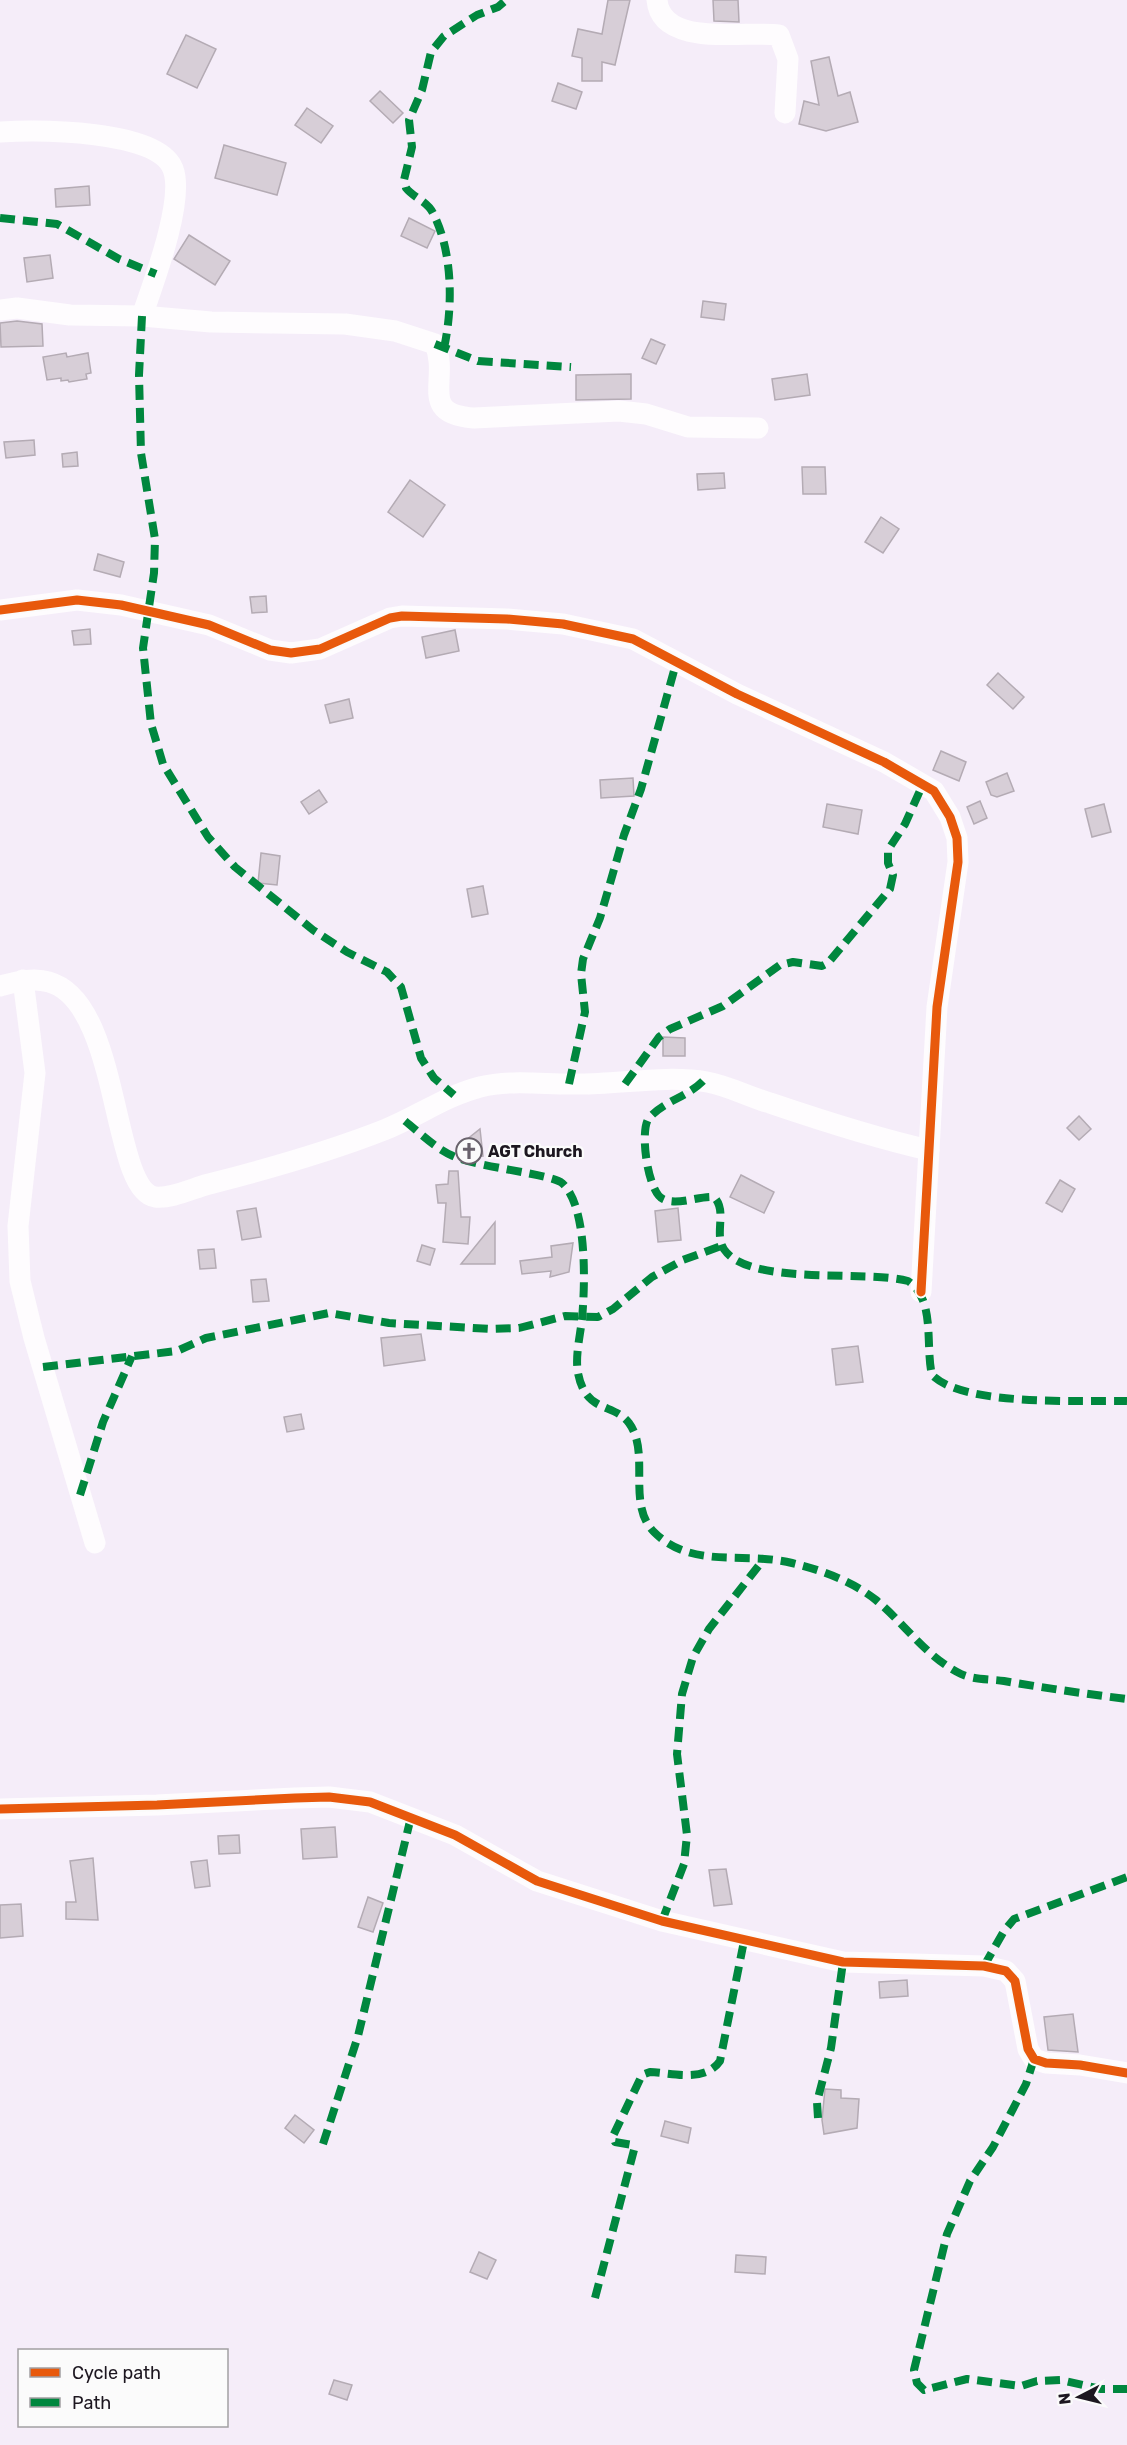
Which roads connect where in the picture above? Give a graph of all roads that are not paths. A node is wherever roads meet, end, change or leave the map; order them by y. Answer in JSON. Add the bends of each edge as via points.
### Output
{"nodes":[{"id":1,"x":657,"y":0,"type":"edge"},
{"id":2,"x":785,"y":113,"type":"dead end"},
{"id":3,"x":0,"y":132,"type":"edge"},
{"id":4,"x":0,"y":310,"type":"edge"},
{"id":5,"x":142,"y":315,"type":"junction"},
{"id":6,"x":758,"y":428,"type":"dead end"},
{"id":7,"x":0,"y":610,"type":"edge"},
{"id":8,"x":23,"y":980,"type":"junction"},
{"id":9,"x":0,"y":986,"type":"edge"},
{"id":10,"x":929,"y":1150,"type":"junction"},
{"id":11,"x":9,"y":1225,"type":"edge"},
{"id":12,"x":921,"y":1292,"type":"dead end"},
{"id":13,"x":95,"y":1543,"type":"dead end"},
{"id":14,"x":0,"y":1809,"type":"edge"},
{"id":15,"x":1127,"y":2073,"type":"edge"}],
"edges":[{"from":1,"to":2,"type":"street","via":[[664,17],[691,31],[721,36],[779,35],[788,59]]},
{"from":3,"to":5,"type":"street","via":[[49,130],[97,136],[164,155],[176,179],[174,197],[163,256]]},
{"from":4,"to":5,"type":"street"},
{"from":5,"to":6,"type":"street","via":[[212,322],[345,324],[428,340],[438,352],[441,403],[445,412],[454,417],[619,411],[646,414],[688,427]]},
{"from":7,"to":10,"type":"street","via":[[77,600],[121,605],[209,625],[280,653],[320,650],[402,616],[507,619],[603,631],[633,639],[737,694],[911,776],[934,791],[957,838],[955,895],[937,1007]]},
{"from":8,"to":9,"type":"street"},
{"from":8,"to":10,"type":"street","via":[[48,981],[60,986],[88,1021],[101,1051],[137,1182],[155,1197],[255,1172],[383,1130],[454,1095],[510,1082],[703,1081],[853,1132]]},
{"from":8,"to":11,"type":"street","via":[[35,1073]]},
{"from":10,"to":12,"type":"street"},
{"from":11,"to":13,"type":"street","via":[[26,1309]]},
{"from":14,"to":15,"type":"street","via":[[329,1797],[370,1802],[455,1835],[537,1881],[696,1930],[843,1962],[955,1965],[1006,1971],[1018,1988],[1028,2049],[1034,2059]]}]}
